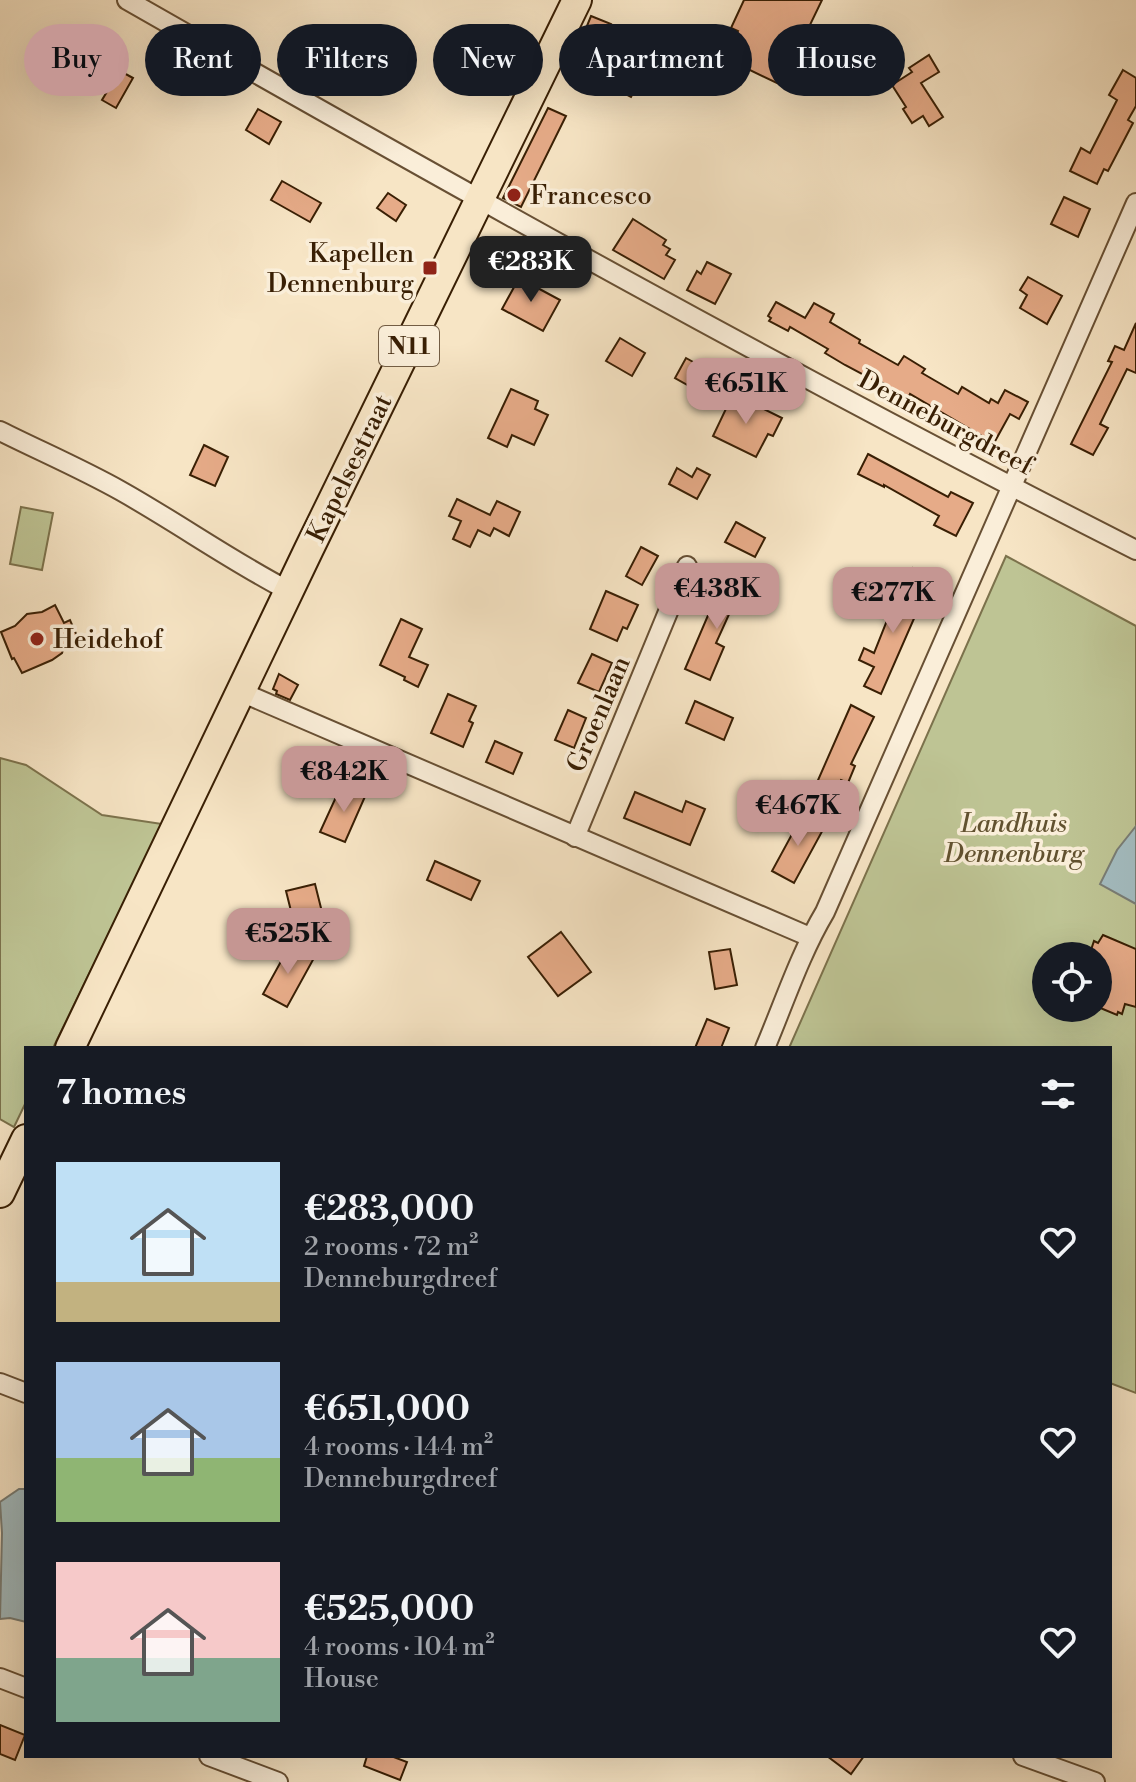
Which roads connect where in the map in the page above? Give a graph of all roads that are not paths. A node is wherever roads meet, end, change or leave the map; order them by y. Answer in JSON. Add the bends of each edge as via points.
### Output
{"nodes":[{"id":1,"x":127,"y":0,"type":"edge"},
{"id":2,"x":577,"y":0,"type":"edge"},
{"id":3,"x":480,"y":202,"type":"junction"},
{"id":4,"x":1136,"y":203,"type":"edge"},
{"id":5,"x":0,"y":431,"type":"edge"},
{"id":6,"x":1012,"y":487,"type":"junction"},
{"id":7,"x":1136,"y":550,"type":"edge"},
{"id":8,"x":687,"y":566,"type":"dead end"},
{"id":9,"x":289,"y":591,"type":"junction"},
{"id":10,"x":241,"y":692,"type":"junction"},
{"id":11,"x":575,"y":837,"type":"junction"},
{"id":12,"x":810,"y":937,"type":"junction"},
{"id":13,"x":71,"y":1046,"type":"edge"},
{"id":14,"x":766,"y":1046,"type":"edge"},
{"id":15,"x":24,"y":1143,"type":"edge"},
{"id":16,"x":0,"y":1193,"type":"edge"},
{"id":17,"x":0,"y":1383,"type":"edge"},
{"id":18,"x":24,"y":1392,"type":"edge"},
{"id":19,"x":0,"y":1678,"type":"edge"},
{"id":20,"x":24,"y":1687,"type":"edge"},
{"id":21,"x":214,"y":1758,"type":"edge"},
{"id":22,"x":1029,"y":1758,"type":"edge"},
{"id":23,"x":278,"y":1782,"type":"edge"},
{"id":24,"x":1095,"y":1782,"type":"edge"}],
"edges":[{"from":1,"to":3,"type":"street","name":"Denneburgdreef"},
{"from":2,"to":3,"type":"main road","name":"Kapelsestraat","number":"N11"},
{"from":3,"to":6,"type":"street","name":"Denneburgdreef"},
{"from":3,"to":9,"type":"main road","name":"Kapelsestraat","number":"N11"},
{"from":4,"to":6,"type":"street"},
{"from":5,"to":9,"type":"street","via":[[117,488]]},
{"from":6,"to":7,"type":"street","name":"Denneburgdreef"},
{"from":6,"to":12,"type":"street"},
{"from":8,"to":11,"type":"street","name":"Groenlaan"},
{"from":9,"to":10,"type":"main road","name":"Kapelsestraat","number":"N11"},
{"from":10,"to":11,"type":"street"},
{"from":10,"to":13,"type":"main road","name":"Kapelsestraat","number":"N11"},
{"from":11,"to":12,"type":"street"},
{"from":12,"to":14,"type":"street"},
{"from":15,"to":16,"type":"main road"},
{"from":17,"to":18,"type":"street"},
{"from":19,"to":20,"type":"street"},
{"from":21,"to":23,"type":"street"},
{"from":22,"to":24,"type":"street"}]}
